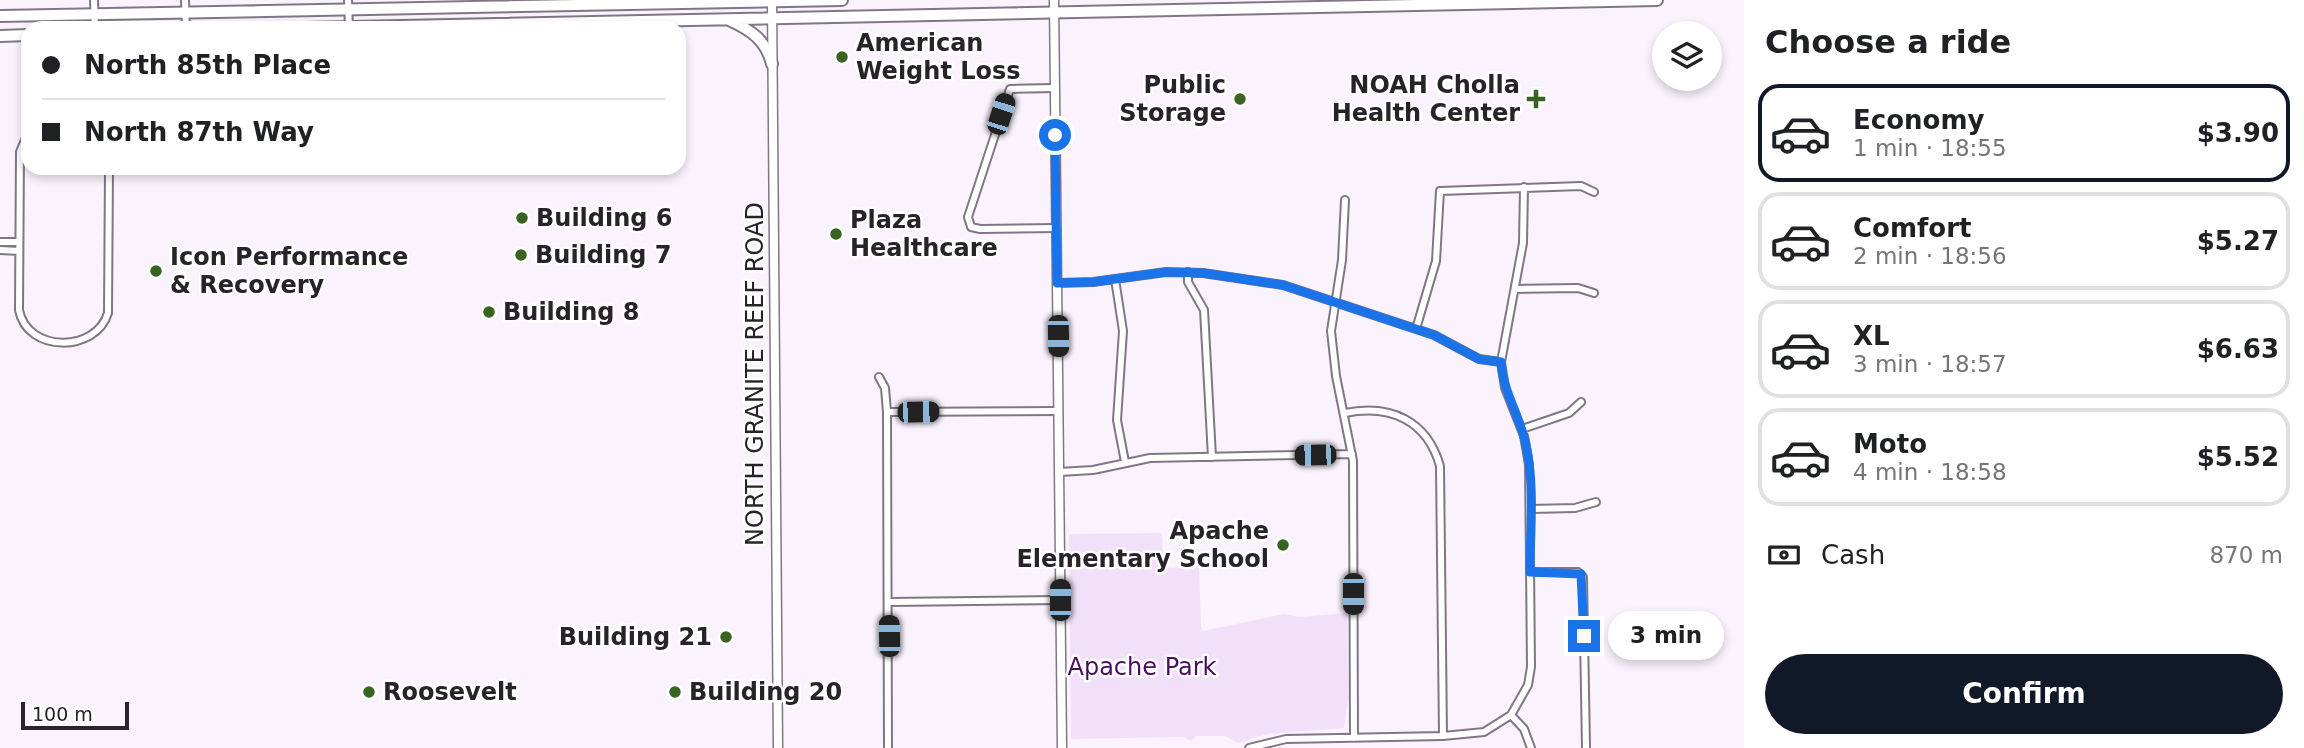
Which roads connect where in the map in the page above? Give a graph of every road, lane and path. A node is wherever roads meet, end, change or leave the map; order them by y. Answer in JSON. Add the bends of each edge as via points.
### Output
{"nodes":[{"id":1,"x":94,"y":0,"type":"edge"},
{"id":2,"x":185,"y":0,"type":"edge"},
{"id":3,"x":842,"y":0,"type":"edge"},
{"id":4,"x":955,"y":0,"type":"edge"},
{"id":5,"x":1657,"y":0,"type":"edge"},
{"id":6,"x":772,"y":1,"type":"edge"},
{"id":7,"x":1456,"y":2,"type":"edge"},
{"id":8,"x":1207,"y":4,"type":"edge"},
{"id":9,"x":1302,"y":4,"type":"edge"},
{"id":10,"x":348,"y":5,"type":"edge"},
{"id":11,"x":568,"y":5,"type":"junction"},
{"id":12,"x":1054,"y":6,"type":"edge"},
{"id":13,"x":186,"y":13,"type":"junction"},
{"id":14,"x":95,"y":14,"type":"junction"},
{"id":15,"x":955,"y":14,"type":"junction"},
{"id":16,"x":0,"y":16,"type":"edge"},
{"id":17,"x":772,"y":17,"type":"junction"},
{"id":18,"x":727,"y":18,"type":"junction"},
{"id":19,"x":96,"y":21,"type":"edge"},
{"id":20,"x":186,"y":21,"type":"edge"},
{"id":21,"x":569,"y":21,"type":"edge"},
{"id":22,"x":608,"y":21,"type":"edge"},
{"id":23,"x":0,"y":36,"type":"edge"},
{"id":24,"x":21,"y":36,"type":"edge"},
{"id":25,"x":772,"y":64,"type":"junction"},
{"id":26,"x":1054,"y":88,"type":"junction"},
{"id":27,"x":21,"y":148,"type":"edge"},
{"id":28,"x":109,"y":175,"type":"edge"},
{"id":29,"x":1524,"y":187,"type":"junction"},
{"id":30,"x":1594,"y":192,"type":"dead end"},
{"id":31,"x":1345,"y":200,"type":"dead end"},
{"id":32,"x":1057,"y":228,"type":"junction"},
{"id":33,"x":0,"y":242,"type":"edge"},
{"id":34,"x":19,"y":242,"type":"junction"},
{"id":35,"x":0,"y":250,"type":"edge"},
{"id":36,"x":19,"y":251,"type":"junction"},
{"id":37,"x":1188,"y":272,"type":"junction"},
{"id":38,"x":1115,"y":279,"type":"junction"},
{"id":39,"x":1057,"y":283,"type":"junction"},
{"id":40,"x":1515,"y":289,"type":"junction"},
{"id":41,"x":1594,"y":293,"type":"dead end"},
{"id":42,"x":1335,"y":300,"type":"junction"},
{"id":43,"x":1416,"y":329,"type":"junction"},
{"id":44,"x":1501,"y":362,"type":"junction"},
{"id":45,"x":879,"y":377,"type":"dead end"},
{"id":46,"x":1581,"y":402,"type":"dead end"},
{"id":47,"x":1058,"y":411,"type":"junction"},
{"id":48,"x":887,"y":412,"type":"junction"},
{"id":49,"x":1345,"y":413,"type":"junction"},
{"id":50,"x":1522,"y":429,"type":"junction"},
{"id":51,"x":1352,"y":454,"type":"junction"},
{"id":52,"x":1212,"y":457,"type":"junction"},
{"id":53,"x":1125,"y":462,"type":"junction"},
{"id":54,"x":1059,"y":472,"type":"junction"},
{"id":55,"x":1596,"y":502,"type":"dead end"},
{"id":56,"x":1530,"y":509,"type":"junction"},
{"id":57,"x":1530,"y":572,"type":"junction"},
{"id":58,"x":1060,"y":600,"type":"junction"},
{"id":59,"x":889,"y":602,"type":"junction"},
{"id":60,"x":1511,"y":715,"type":"junction"},
{"id":61,"x":1443,"y":736,"type":"junction"},
{"id":62,"x":1354,"y":738,"type":"junction"},
{"id":63,"x":778,"y":748,"type":"edge"},
{"id":64,"x":888,"y":748,"type":"edge"},
{"id":65,"x":1062,"y":748,"type":"edge"},
{"id":66,"x":1249,"y":748,"type":"edge"},
{"id":67,"x":1531,"y":748,"type":"edge"},
{"id":68,"x":1586,"y":748,"type":"edge"}],
"edges":[{"from":1,"to":14,"type":"street"},
{"from":2,"to":13,"type":"street"},
{"from":3,"to":6,"type":"main road"},
{"from":4,"to":15,"type":"main road"},
{"from":5,"to":7,"type":"main road"},
{"from":6,"to":11,"type":"main road"},
{"from":6,"to":17,"type":"street","name":"NORTH GRANITE REEF ROAD"},
{"from":7,"to":9,"type":"main road"},
{"from":8,"to":9,"type":"main road"},
{"from":8,"to":12,"type":"main road"},
{"from":10,"to":11,"type":"main road"},
{"from":10,"to":13,"type":"main road"},
{"from":11,"to":21,"type":"main road"},
{"from":12,"to":15,"type":"main road"},
{"from":12,"to":26,"type":"street"},
{"from":13,"to":14,"type":"main road"},
{"from":13,"to":20,"type":"street"},
{"from":14,"to":16,"type":"main road"},
{"from":14,"to":19,"type":"street"},
{"from":15,"to":17,"type":"main road"},
{"from":17,"to":18,"type":"main road"},
{"from":17,"to":25,"type":"street","name":"NORTH GRANITE REEF ROAD"},
{"from":18,"to":22,"type":"main road"},
{"from":18,"to":25,"type":"main road","via":[[758,37]]},
{"from":23,"to":24,"type":"main road"},
{"from":25,"to":63,"type":"street","name":"NORTH GRANITE REEF ROAD"},
{"from":26,"to":32,"type":"street"},
{"from":26,"to":32,"type":"street","via":[[1010,89],[968,217],[971,227]]},
{"from":27,"to":34,"type":"street"},
{"from":28,"to":36,"type":"street","via":[[108,313],[100,330],[89,338],[47,341],[24,326]]},
{"from":29,"to":30,"type":"street","via":[[1581,186]]},
{"from":29,"to":40,"type":"street","via":[[1524,233]]},
{"from":29,"to":43,"type":"street","via":[[1440,191],[1436,261]]},
{"from":31,"to":42,"type":"street"},
{"from":32,"to":39,"type":"street"},
{"from":33,"to":34,"type":"street"},
{"from":34,"to":36,"type":"street"},
{"from":35,"to":36,"type":"street"},
{"from":37,"to":38,"type":"street"},
{"from":37,"to":42,"type":"street","via":[[1283,285]]},
{"from":37,"to":52,"type":"street","via":[[1188,282],[1203,310]]},
{"from":38,"to":39,"type":"street"},
{"from":38,"to":53,"type":"street","via":[[1123,331],[1117,420]]},
{"from":39,"to":47,"type":"street"},
{"from":40,"to":41,"type":"street","via":[[1578,288]]},
{"from":40,"to":44,"type":"street"},
{"from":42,"to":43,"type":"street"},
{"from":42,"to":49,"type":"street","via":[[1331,340]]},
{"from":43,"to":44,"type":"street","via":[[1479,359]]},
{"from":44,"to":50,"type":"street","via":[[1505,388]]},
{"from":45,"to":48,"type":"street"},
{"from":46,"to":50,"type":"street","via":[[1569,413]]},
{"from":47,"to":48,"type":"street"},
{"from":47,"to":54,"type":"street"},
{"from":48,"to":59,"type":"street"},
{"from":49,"to":51,"type":"street"},
{"from":49,"to":61,"type":"street","via":[[1380,410],[1405,417],[1428,436],[1437,456]]},
{"from":50,"to":56,"type":"street","via":[[1529,458]]},
{"from":51,"to":52,"type":"street"},
{"from":51,"to":62,"type":"street"},
{"from":52,"to":53,"type":"street"},
{"from":53,"to":54,"type":"street"},
{"from":54,"to":58,"type":"street"},
{"from":55,"to":56,"type":"street","via":[[1575,508]]},
{"from":56,"to":57,"type":"street"},
{"from":57,"to":60,"type":"street","via":[[1530,676]]},
{"from":57,"to":68,"type":"street","via":[[1581,574]]},
{"from":58,"to":59,"type":"street"},
{"from":58,"to":65,"type":"street"},
{"from":59,"to":64,"type":"street"},
{"from":60,"to":61,"type":"street","via":[[1484,732]]},
{"from":60,"to":67,"type":"street","via":[[1524,729]]},
{"from":61,"to":62,"type":"street"},
{"from":62,"to":66,"type":"street","via":[[1286,739]]}]}
